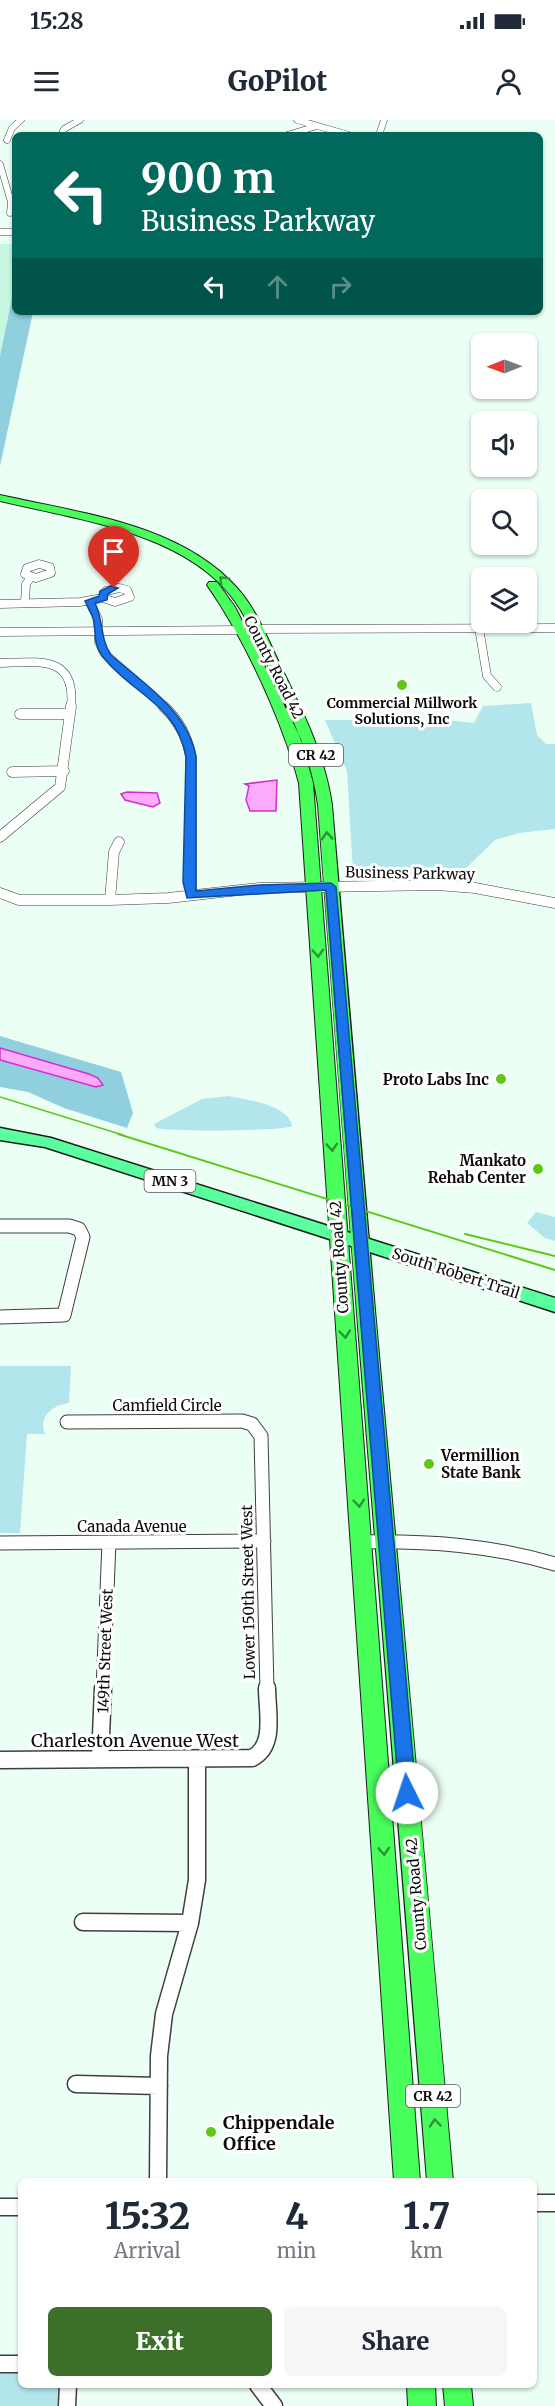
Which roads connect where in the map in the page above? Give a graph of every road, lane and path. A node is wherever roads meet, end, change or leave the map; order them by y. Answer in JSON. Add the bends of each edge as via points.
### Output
{"nodes":[{"id":1,"x":21,"y":120,"type":"edge"},
{"id":2,"x":80,"y":120,"type":"edge"},
{"id":3,"x":297,"y":120,"type":"edge"},
{"id":4,"x":319,"y":126,"type":"junction"},
{"id":5,"x":62,"y":132,"type":"edge"},
{"id":6,"x":298,"y":132,"type":"edge"},
{"id":7,"x":339,"y":132,"type":"edge"},
{"id":8,"x":0,"y":140,"type":"edge"},
{"id":9,"x":8,"y":140,"type":"junction"},
{"id":10,"x":12,"y":140,"type":"edge"},
{"id":11,"x":0,"y":164,"type":"edge"},
{"id":12,"x":12,"y":199,"type":"edge"},
{"id":13,"x":0,"y":498,"type":"edge"},
{"id":14,"x":0,"y":505,"type":"edge"},
{"id":15,"x":31,"y":578,"type":"dead end"},
{"id":16,"x":103,"y":598,"type":"dead end"},
{"id":17,"x":89,"y":601,"type":"junction"},
{"id":18,"x":25,"y":603,"type":"junction"},
{"id":19,"x":0,"y":604,"type":"edge"},
{"id":20,"x":471,"y":628,"type":"edge"},
{"id":21,"x":537,"y":628,"type":"edge"},
{"id":22,"x":555,"y":628,"type":"edge"},
{"id":23,"x":98,"y":631,"type":"junction"},
{"id":24,"x":250,"y":631,"type":"junction"},
{"id":25,"x":0,"y":632,"type":"edge"},
{"id":26,"x":480,"y":633,"type":"edge"},
{"id":27,"x":0,"y":663,"type":"edge"},
{"id":28,"x":497,"y":687,"type":"dead end"},
{"id":29,"x":20,"y":714,"type":"dead end"},
{"id":30,"x":70,"y":714,"type":"junction"},
{"id":31,"x":12,"y":771,"type":"dead end"},
{"id":32,"x":64,"y":771,"type":"junction"},
{"id":33,"x":0,"y":837,"type":"edge"},
{"id":34,"x":119,"y":842,"type":"dead end"},
{"id":35,"x":331,"y":890,"type":"junction"},
{"id":36,"x":314,"y":891,"type":"junction"},
{"id":37,"x":2,"y":894,"type":"edge"},
{"id":38,"x":191,"y":895,"type":"junction"},
{"id":39,"x":110,"y":900,"type":"junction"},
{"id":40,"x":555,"y":903,"type":"edge"},
{"id":41,"x":555,"y":910,"type":"edge"},
{"id":42,"x":0,"y":1134,"type":"edge"},
{"id":43,"x":0,"y":1226,"type":"edge"},
{"id":44,"x":337,"y":1234,"type":"junction"},
{"id":45,"x":358,"y":1241,"type":"junction"},
{"id":46,"x":555,"y":1305,"type":"edge"},
{"id":47,"x":0,"y":1317,"type":"edge"},
{"id":48,"x":67,"y":1422,"type":"dead end"},
{"id":49,"x":261,"y":1436,"type":"joint"},
{"id":50,"x":264,"y":1541,"type":"junction"},
{"id":51,"x":387,"y":1541,"type":"junction"},
{"id":52,"x":109,"y":1542,"type":"junction"},
{"id":53,"x":362,"y":1542,"type":"junction"},
{"id":54,"x":0,"y":1543,"type":"edge"},
{"id":55,"x":555,"y":1563,"type":"edge"},
{"id":56,"x":368,"y":1624,"type":"junction"},
{"id":57,"x":266,"y":1748,"type":"joint"},
{"id":58,"x":197,"y":1759,"type":"junction"},
{"id":59,"x":0,"y":1760,"type":"edge"},
{"id":60,"x":100,"y":1760,"type":"junction"},
{"id":61,"x":411,"y":1839,"type":"junction"},
{"id":62,"x":83,"y":1923,"type":"dead end"},
{"id":63,"x":190,"y":1923,"type":"junction"},
{"id":64,"x":76,"y":2084,"type":"dead end"},
{"id":65,"x":159,"y":2086,"type":"junction"},
{"id":66,"x":158,"y":2178,"type":"edge"},
{"id":67,"x":407,"y":2178,"type":"edge"},
{"id":68,"x":440,"y":2178,"type":"edge"},
{"id":69,"x":537,"y":2203,"type":"edge"},
{"id":70,"x":555,"y":2203,"type":"edge"},
{"id":71,"x":0,"y":2207,"type":"edge"},
{"id":72,"x":18,"y":2207,"type":"edge"},
{"id":73,"x":0,"y":2364,"type":"edge"},
{"id":74,"x":18,"y":2364,"type":"edge"},
{"id":75,"x":68,"y":2388,"type":"edge"},
{"id":76,"x":263,"y":2388,"type":"edge"},
{"id":77,"x":421,"y":2388,"type":"edge"},
{"id":78,"x":457,"y":2388,"type":"edge"},
{"id":79,"x":67,"y":2406,"type":"edge"},
{"id":80,"x":274,"y":2406,"type":"edge"},
{"id":81,"x":423,"y":2406,"type":"edge"},
{"id":82,"x":459,"y":2406,"type":"edge"}],
"edges":[{"from":1,"to":9,"type":"street","via":[[12,128]]},
{"from":2,"to":5,"type":"street"},
{"from":3,"to":4,"type":"street"},
{"from":4,"to":6,"type":"street"},
{"from":4,"to":7,"type":"street"},
{"from":8,"to":9,"type":"street"},
{"from":9,"to":10,"type":"street"},
{"from":11,"to":12,"type":"street"},
{"from":24,"to":13,"type":"highway","name":"County Road 42","number":"CR 42","one_way":true,"via":[[228,585],[179,550],[132,532]]},
{"from":14,"to":24,"type":"highway","name":"County Road 42","number":"CR 42","via":[[130,539],[167,553],[198,572]]},
{"from":15,"to":18,"type":"street","via":[[26,584]]},
{"from":16,"to":17,"type":"street"},
{"from":17,"to":18,"type":"street"},
{"from":17,"to":23,"type":"street","via":[[98,618]]},
{"from":18,"to":19,"type":"street"},
{"from":20,"to":24,"type":"street"},
{"from":21,"to":22,"type":"street"},
{"from":23,"to":24,"type":"street"},
{"from":23,"to":25,"type":"street"},
{"from":23,"to":38,"type":"street","via":[[99,645],[107,657],[170,711],[188,739]]},
{"from":35,"to":24,"type":"highway","name":"County Road 42","number":"CR 42","one_way":true,"via":[[318,759],[302,722]]},
{"from":24,"to":36,"type":"highway","name":"County Road 42","number":"CR 42","via":[[302,761],[308,793]]},
{"from":26,"to":28,"type":"street","via":[[487,676]]},
{"from":27,"to":30,"type":"street","via":[[46,664],[64,672],[72,683]]},
{"from":29,"to":30,"type":"street"},
{"from":30,"to":32,"type":"street"},
{"from":31,"to":32,"type":"street"},
{"from":32,"to":33,"type":"street","via":[[54,794]]},
{"from":34,"to":39,"type":"street","via":[[114,852]]},
{"from":35,"to":36,"type":"street","name":"Business Parkway"},
{"from":35,"to":40,"type":"street","name":"Business Parkway","via":[[450,886]]},
{"from":35,"to":41,"type":"street","name":"Business Parkway","via":[[486,896]]},
{"from":35,"to":45,"type":"highway","name":"County Road 42","number":"CR 42"},
{"from":36,"to":38,"type":"street","name":"Business Parkway"},
{"from":36,"to":44,"type":"highway","name":"County Road 42","number":"CR 42","one_way":true},
{"from":37,"to":39,"type":"street","name":"Business Parkway","via":[[19,900]]},
{"from":38,"to":39,"type":"street","name":"Business Parkway"},
{"from":42,"to":44,"type":"main road","number":"MN 3","via":[[46,1142]]},
{"from":43,"to":47,"type":"street","via":[[69,1226],[80,1229],[83,1237],[64,1315]]},
{"from":44,"to":45,"type":"main road","number":"MN 3"},
{"from":44,"to":53,"type":"highway","name":"County Road 42","number":"CR 42","one_way":true},
{"from":45,"to":46,"type":"main road","name":"South Robert Trail","number":"MN 3"},
{"from":45,"to":51,"type":"highway","name":"County Road 42","number":"CR 42"},
{"from":48,"to":49,"type":"street","name":"Camfield Circle","via":[[242,1421],[252,1424]]},
{"from":49,"to":50,"type":"street","name":"Lower 150th Street West"},
{"from":50,"to":52,"type":"street","name":"Canada Avenue"},
{"from":50,"to":57,"type":"street","name":"Lower 150th Street West"},
{"from":51,"to":53,"type":"street"},
{"from":51,"to":55,"type":"street","via":[[437,1540],[485,1546]]},
{"from":51,"to":61,"type":"highway","name":"County Road 42","number":"CR 42"},
{"from":52,"to":54,"type":"street","name":"Canada Avenue"},
{"from":52,"to":60,"type":"street","name":"149th Street West"},
{"from":53,"to":56,"type":"highway","name":"County Road 42","number":"CR 42"},
{"from":56,"to":61,"type":"highway","via":[[386,1805]]},
{"from":56,"to":67,"type":"highway","name":"County Road 42","number":"CR 42","one_way":true},
{"from":57,"to":58,"type":"street","name":"Charleston Avenue West","via":[[252,1758]]},
{"from":58,"to":60,"type":"street","name":"Charleston Avenue West"},
{"from":58,"to":63,"type":"street","via":[[198,1868]]},
{"from":59,"to":60,"type":"street","name":"Charleston Avenue West"},
{"from":68,"to":61,"type":"highway","name":"County Road 42","number":"CR 42","one_way":true},
{"from":62,"to":63,"type":"street"},
{"from":63,"to":65,"type":"street","via":[[164,2014]]},
{"from":64,"to":65,"type":"street"},
{"from":65,"to":66,"type":"street"},
{"from":69,"to":70,"type":"street"},
{"from":71,"to":72,"type":"street"},
{"from":73,"to":74,"type":"street"},
{"from":75,"to":79,"type":"street"},
{"from":76,"to":80,"type":"street"},
{"from":77,"to":81,"type":"highway"},
{"from":78,"to":82,"type":"highway"}]}
